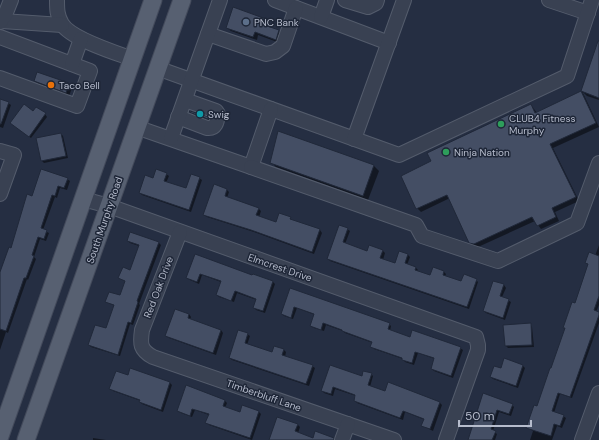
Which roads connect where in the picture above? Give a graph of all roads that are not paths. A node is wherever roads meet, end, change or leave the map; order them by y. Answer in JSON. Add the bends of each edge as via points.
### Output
{"nodes":[{"id":1,"x":11,"y":0,"type":"edge"},
{"id":2,"x":56,"y":0,"type":"edge"},
{"id":3,"x":153,"y":0,"type":"edge"},
{"id":4,"x":182,"y":0,"type":"edge"},
{"id":5,"x":220,"y":0,"type":"edge"},
{"id":6,"x":275,"y":0,"type":"edge"},
{"id":7,"x":327,"y":0,"type":"edge"},
{"id":8,"x":345,"y":0,"type":"edge"},
{"id":9,"x":404,"y":0,"type":"edge"},
{"id":10,"x":549,"y":0,"type":"edge"},
{"id":11,"x":377,"y":2,"type":"edge"},
{"id":12,"x":590,"y":7,"type":"edge"},
{"id":13,"x":296,"y":8,"type":"junction"},
{"id":14,"x":321,"y":17,"type":"junction"},
{"id":15,"x":1,"y":21,"type":"edge"},
{"id":16,"x":62,"y":25,"type":"junction"},
{"id":17,"x":208,"y":34,"type":"junction"},
{"id":18,"x":0,"y":37,"type":"edge"},
{"id":19,"x":82,"y":39,"type":"junction"},
{"id":20,"x":389,"y":43,"type":"junction"},
{"id":21,"x":133,"y":59,"type":"junction"},
{"id":22,"x":72,"y":64,"type":"junction"},
{"id":23,"x":157,"y":68,"type":"junction"},
{"id":24,"x":0,"y":78,"type":"edge"},
{"id":25,"x":192,"y":80,"type":"junction"},
{"id":26,"x":185,"y":100,"type":"junction"},
{"id":27,"x":271,"y":110,"type":"junction"},
{"id":28,"x":178,"y":118,"type":"junction"},
{"id":29,"x":136,"y":127,"type":"junction"},
{"id":30,"x":171,"y":138,"type":"junction"},
{"id":31,"x":354,"y":139,"type":"junction"},
{"id":32,"x":0,"y":151,"type":"edge"},
{"id":33,"x":599,"y":162,"type":"edge"},
{"id":34,"x":251,"y":167,"type":"junction"},
{"id":35,"x":0,"y":194,"type":"edge"},
{"id":36,"x":83,"y":199,"type":"junction"},
{"id":37,"x":109,"y":206,"type":"junction"},
{"id":38,"x":180,"y":232,"type":"junction"},
{"id":39,"x":140,"y":344,"type":"joint"},
{"id":40,"x":599,"y":393,"type":"edge"},
{"id":41,"x":348,"y":424,"type":"junction"},
{"id":42,"x":0,"y":437,"type":"edge"},
{"id":43,"x":4,"y":440,"type":"edge"},
{"id":44,"x":26,"y":440,"type":"edge"},
{"id":45,"x":342,"y":440,"type":"edge"},
{"id":46,"x":394,"y":440,"type":"edge"},
{"id":47,"x":446,"y":440,"type":"edge"},
{"id":48,"x":582,"y":440,"type":"edge"}],
"edges":[{"from":1,"to":15,"type":"street"},
{"from":2,"to":16,"type":"street","via":[[57,14]]},
{"from":3,"to":21,"type":"main road"},
{"from":4,"to":23,"type":"main road","name":"South Murphy Road"},
{"from":5,"to":17,"type":"street"},
{"from":6,"to":13,"type":"street"},
{"from":7,"to":14,"type":"street"},
{"from":8,"to":11,"type":"street","via":[[368,7]]},
{"from":9,"to":20,"type":"street"},
{"from":10,"to":12,"type":"street"},
{"from":12,"to":31,"type":"street","via":[[567,76],[399,155]]},
{"from":13,"to":14,"type":"street"},
{"from":13,"to":17,"type":"street","via":[[283,46],[275,52],[266,54]]},
{"from":14,"to":20,"type":"street"},
{"from":15,"to":16,"type":"street"},
{"from":16,"to":19,"type":"street"},
{"from":17,"to":25,"type":"street"},
{"from":18,"to":22,"type":"street"},
{"from":19,"to":21,"type":"street"},
{"from":19,"to":22,"type":"street"},
{"from":20,"to":31,"type":"street"},
{"from":21,"to":23,"type":"main road"},
{"from":21,"to":36,"type":"main road"},
{"from":22,"to":24,"type":"street","via":[[90,71],[77,106]]},
{"from":23,"to":25,"type":"street"},
{"from":23,"to":29,"type":"main road","name":"South Murphy Road"},
{"from":25,"to":26,"type":"street"},
{"from":25,"to":27,"type":"street"},
{"from":26,"to":28,"type":"street"},
{"from":26,"to":28,"type":"street","via":[[216,111],[216,124],[207,128]]},
{"from":27,"to":31,"type":"street"},
{"from":27,"to":34,"type":"street"},
{"from":28,"to":30,"type":"street"},
{"from":29,"to":30,"type":"street"},
{"from":29,"to":37,"type":"main road","name":"South Murphy Road"},
{"from":30,"to":34,"type":"street"},
{"from":32,"to":35,"type":"street","via":[[14,155]]},
{"from":33,"to":34,"type":"street","via":[[578,223],[498,261],[422,236],[416,225]]},
{"from":36,"to":37,"type":"street","name":"Elmcrest Drive"},
{"from":36,"to":42,"type":"main road"},
{"from":37,"to":38,"type":"street","name":"Elmcrest Drive"},
{"from":37,"to":44,"type":"main road","name":"South Murphy Road"},
{"from":38,"to":39,"type":"street","name":"Red Oak Drive","via":[[142,330]]},
{"from":38,"to":47,"type":"street","name":"Elmcrest Drive","via":[[476,336],[478,350]]},
{"from":39,"to":41,"type":"street","name":"Timberbluff Lane","via":[[146,354],[153,357]]},
{"from":40,"to":48,"type":"street"},
{"from":41,"to":45,"type":"street"},
{"from":41,"to":46,"type":"street","name":"Timberbluff Lane"},
{"from":42,"to":43,"type":"street"}]}
